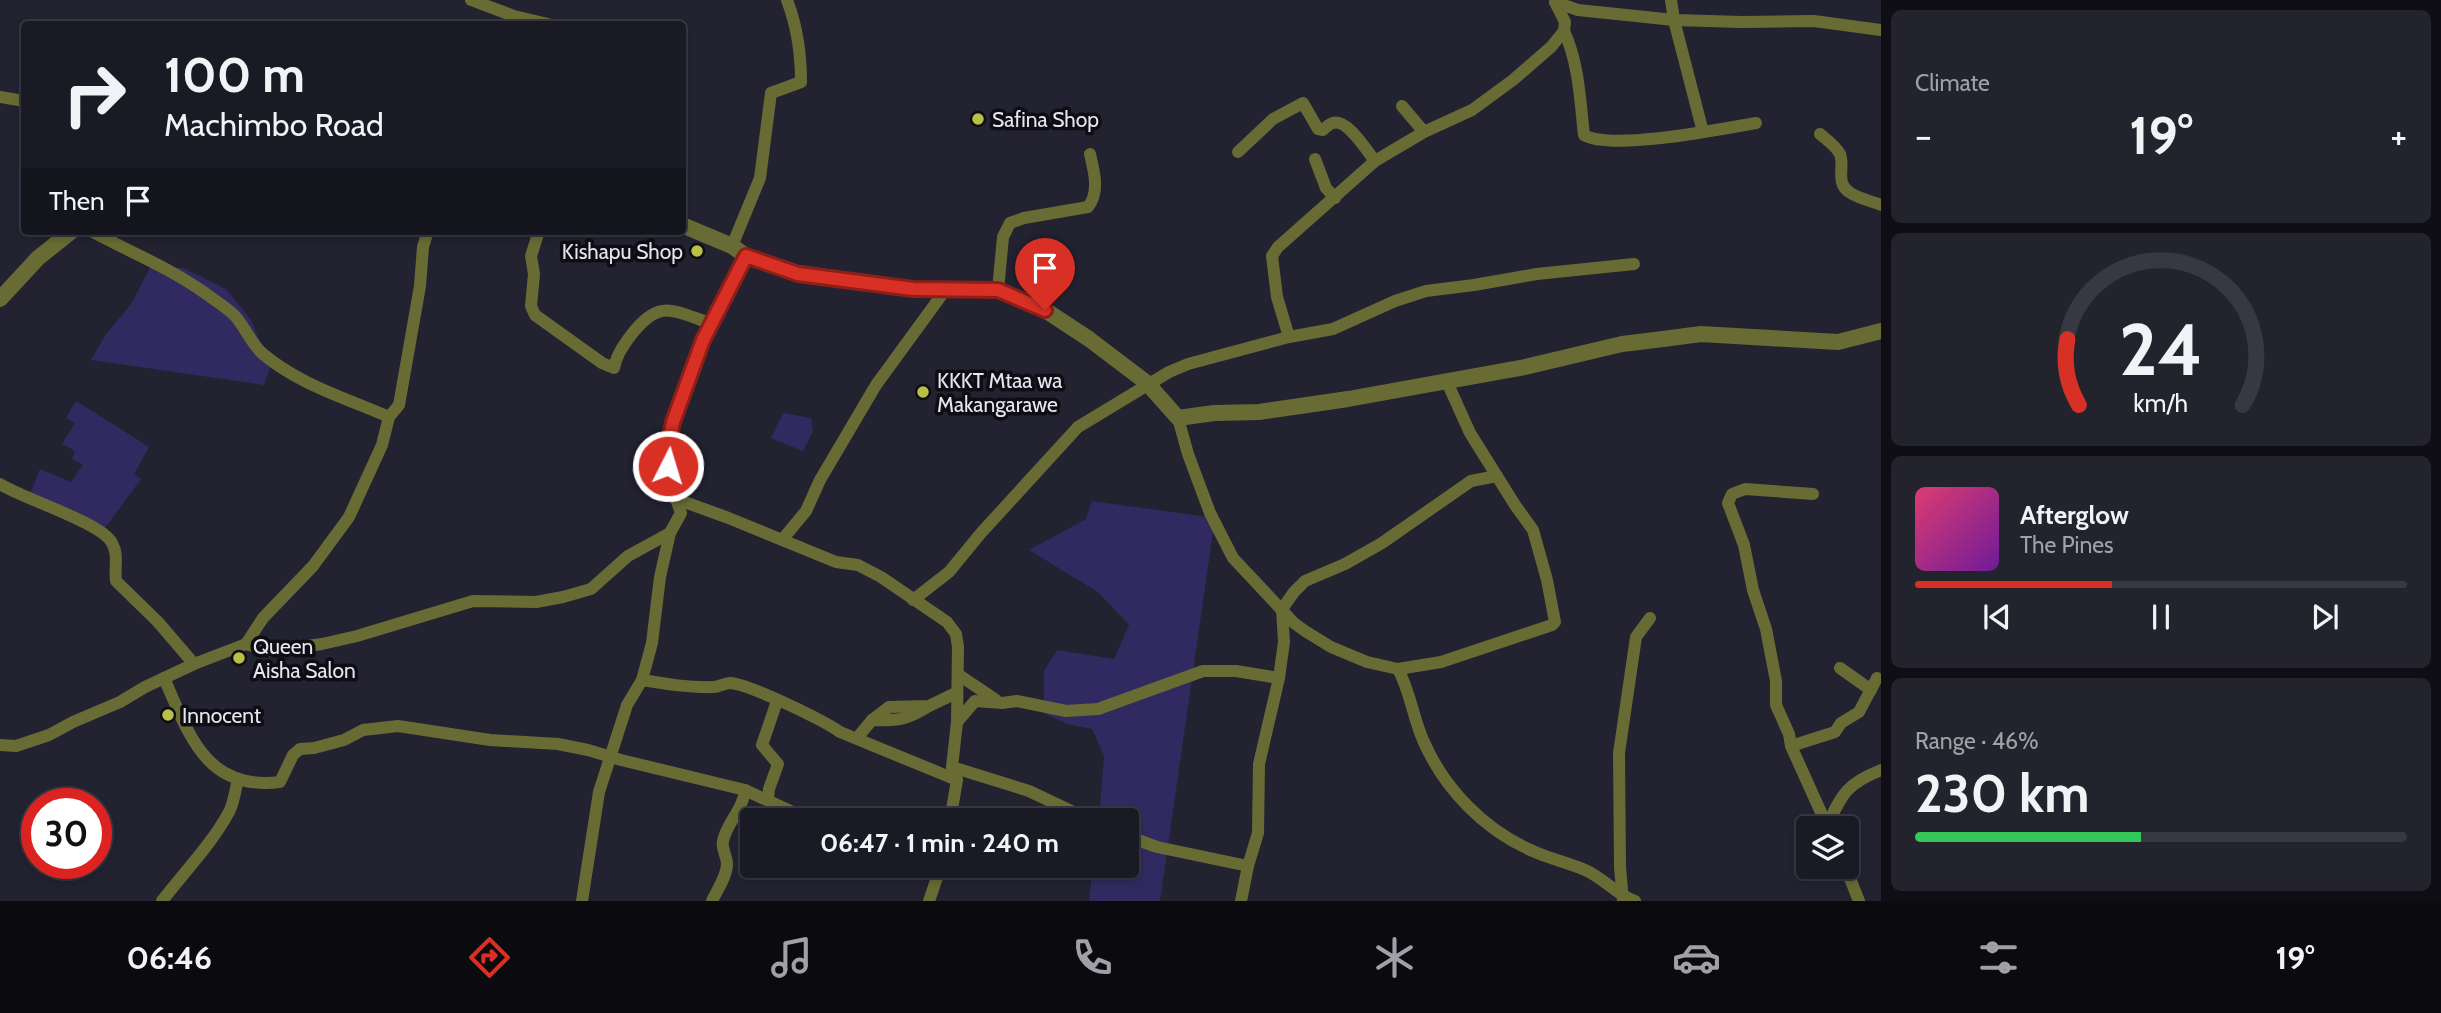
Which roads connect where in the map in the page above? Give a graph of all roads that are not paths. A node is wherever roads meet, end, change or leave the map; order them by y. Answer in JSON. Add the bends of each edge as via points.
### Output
{"nodes":[{"id":1,"x":471,"y":0,"type":"edge"},
{"id":2,"x":787,"y":0,"type":"edge"},
{"id":3,"x":1671,"y":0,"type":"edge"},
{"id":4,"x":1553,"y":1,"type":"edge"},
{"id":5,"x":1591,"y":6,"type":"edge"},
{"id":6,"x":1674,"y":20,"type":"junction"},
{"id":7,"x":535,"y":21,"type":"edge"},
{"id":8,"x":1881,"y":30,"type":"edge"},
{"id":9,"x":1564,"y":31,"type":"junction"},
{"id":10,"x":0,"y":97,"type":"edge"},
{"id":11,"x":21,"y":100,"type":"edge"},
{"id":12,"x":1402,"y":106,"type":"dead end"},
{"id":13,"x":1756,"y":123,"type":"dead end"},
{"id":14,"x":1424,"y":132,"type":"junction"},
{"id":15,"x":1703,"y":132,"type":"junction"},
{"id":16,"x":1820,"y":134,"type":"dead end"},
{"id":17,"x":1238,"y":152,"type":"dead end"},
{"id":18,"x":1090,"y":154,"type":"dead end"},
{"id":19,"x":1315,"y":159,"type":"dead end"},
{"id":20,"x":1375,"y":161,"type":"junction"},
{"id":21,"x":1335,"y":198,"type":"junction"},
{"id":22,"x":1881,"y":205,"type":"edge"},
{"id":23,"x":686,"y":227,"type":"edge"},
{"id":24,"x":67,"y":235,"type":"edge"},
{"id":25,"x":99,"y":235,"type":"edge"},
{"id":26,"x":427,"y":235,"type":"edge"},
{"id":27,"x":539,"y":235,"type":"edge"},
{"id":28,"x":739,"y":251,"type":"junction"},
{"id":29,"x":1634,"y":264,"type":"dead end"},
{"id":30,"x":946,"y":289,"type":"junction"},
{"id":31,"x":998,"y":290,"type":"junction"},
{"id":32,"x":0,"y":299,"type":"edge"},
{"id":33,"x":709,"y":323,"type":"junction"},
{"id":34,"x":1881,"y":331,"type":"edge"},
{"id":35,"x":1289,"y":337,"type":"junction"},
{"id":36,"x":1447,"y":382,"type":"junction"},
{"id":37,"x":1147,"y":383,"type":"junction"},
{"id":38,"x":388,"y":417,"type":"junction"},
{"id":39,"x":1178,"y":418,"type":"junction"},
{"id":40,"x":1497,"y":476,"type":"junction"},
{"id":41,"x":0,"y":484,"type":"edge"},
{"id":42,"x":1813,"y":494,"type":"dead end"},
{"id":43,"x":676,"y":499,"type":"junction"},
{"id":44,"x":670,"y":533,"type":"junction"},
{"id":45,"x":782,"y":540,"type":"junction"},
{"id":46,"x":913,"y":600,"type":"junction"},
{"id":47,"x":1282,"y":609,"type":"junction"},
{"id":48,"x":1650,"y":618,"type":"dead end"},
{"id":49,"x":246,"y":644,"type":"junction"},
{"id":50,"x":194,"y":664,"type":"junction"},
{"id":51,"x":1840,"y":668,"type":"dead end"},
{"id":52,"x":1398,"y":669,"type":"junction"},
{"id":53,"x":959,"y":675,"type":"junction"},
{"id":54,"x":164,"y":678,"type":"junction"},
{"id":55,"x":1279,"y":678,"type":"junction"},
{"id":56,"x":642,"y":680,"type":"junction"},
{"id":57,"x":956,"y":693,"type":"junction"},
{"id":58,"x":777,"y":701,"type":"junction"},
{"id":59,"x":1002,"y":703,"type":"junction"},
{"id":60,"x":957,"y":722,"type":"junction"},
{"id":61,"x":857,"y":738,"type":"junction"},
{"id":62,"x":0,"y":745,"type":"edge"},
{"id":63,"x":1791,"y":746,"type":"junction"},
{"id":64,"x":612,"y":758,"type":"junction"},
{"id":65,"x":952,"y":767,"type":"junction"},
{"id":66,"x":1881,"y":771,"type":"edge"},
{"id":67,"x":238,"y":780,"type":"junction"},
{"id":68,"x":957,"y":780,"type":"junction"},
{"id":69,"x":745,"y":790,"type":"junction"},
{"id":70,"x":768,"y":799,"type":"junction"},
{"id":71,"x":786,"y":808,"type":"edge"},
{"id":72,"x":952,"y":808,"type":"edge"},
{"id":73,"x":1065,"y":808,"type":"edge"},
{"id":74,"x":1823,"y":816,"type":"edge"},
{"id":75,"x":1833,"y":816,"type":"edge"},
{"id":76,"x":1139,"y":840,"type":"edge"},
{"id":77,"x":1248,"y":866,"type":"junction"},
{"id":78,"x":937,"y":878,"type":"edge"},
{"id":79,"x":1850,"y":879,"type":"edge"},
{"id":80,"x":1627,"y":900,"type":"edge"},
{"id":81,"x":162,"y":901,"type":"edge"},
{"id":82,"x":582,"y":901,"type":"edge"},
{"id":83,"x":712,"y":901,"type":"edge"},
{"id":84,"x":929,"y":901,"type":"edge"},
{"id":85,"x":1241,"y":901,"type":"edge"},
{"id":86,"x":1859,"y":901,"type":"edge"}],
"edges":[{"from":1,"to":7,"type":"street"},
{"from":2,"to":28,"type":"street","via":[[796,28],[801,82],[771,93],[760,178]]},
{"from":3,"to":6,"type":"street"},
{"from":4,"to":5,"type":"street","via":[[1578,10]]},
{"from":4,"to":9,"type":"street","via":[[1565,22]]},
{"from":5,"to":6,"type":"street"},
{"from":6,"to":8,"type":"street","via":[[1814,21]]},
{"from":6,"to":15,"type":"street"},
{"from":9,"to":14,"type":"street","via":[[1522,72],[1472,110]]},
{"from":9,"to":15,"type":"street","via":[[1578,78],[1584,135],[1605,141]]},
{"from":10,"to":11,"type":"street"},
{"from":12,"to":14,"type":"street"},
{"from":13,"to":15,"type":"street"},
{"from":14,"to":20,"type":"street"},
{"from":16,"to":22,"type":"street","via":[[1841,157],[1840,178],[1849,192]]},
{"from":17,"to":20,"type":"street","via":[[1273,119],[1303,103],[1318,129],[1333,123],[1349,128]]},
{"from":18,"to":31,"type":"street","via":[[1094,200],[1088,207],[1010,223],[1003,237]]},
{"from":19,"to":21,"type":"street"},
{"from":20,"to":21,"type":"street"},
{"from":21,"to":35,"type":"street","via":[[1272,256]]},
{"from":23,"to":28,"type":"street"},
{"from":24,"to":32,"type":"street"},
{"from":25,"to":38,"type":"street","via":[[202,291],[233,314],[260,352],[278,366]]},
{"from":26,"to":38,"type":"street","via":[[399,405]]},
{"from":27,"to":33,"type":"street","via":[[531,256],[535,315],[608,367],[614,368],[631,335],[654,314],[664,310]]},
{"from":28,"to":30,"type":"street","via":[[798,274]]},
{"from":28,"to":33,"type":"street"},
{"from":29,"to":35,"type":"street","via":[[1426,291],[1333,329]]},
{"from":30,"to":31,"type":"street"},
{"from":30,"to":45,"type":"street","via":[[876,385],[806,511]]},
{"from":31,"to":37,"type":"street","via":[[1045,310]]},
{"from":33,"to":43,"type":"street","via":[[667,451],[668,466],[678,480]]},
{"from":34,"to":36,"type":"street","via":[[1838,342],[1701,334],[1675,337]]},
{"from":35,"to":37,"type":"street","via":[[1188,364]]},
{"from":36,"to":39,"type":"street","via":[[1259,412]]},
{"from":36,"to":40,"type":"street","via":[[1470,433]]},
{"from":37,"to":39,"type":"street"},
{"from":37,"to":46,"type":"street","via":[[1077,426],[949,572]]},
{"from":38,"to":49,"type":"street","via":[[382,445],[349,517]]},
{"from":39,"to":47,"type":"street","via":[[1210,513],[1233,558]]},
{"from":40,"to":47,"type":"street","via":[[1471,481],[1393,537],[1305,580]]},
{"from":40,"to":52,"type":"street","via":[[1533,530],[1555,622],[1441,662]]},
{"from":41,"to":50,"type":"street","via":[[104,534],[114,545],[116,581]]},
{"from":42,"to":63,"type":"street","via":[[1745,489],[1732,494],[1728,503],[1766,629],[1776,705]]},
{"from":43,"to":44,"type":"street","via":[[681,513]]},
{"from":43,"to":45,"type":"street"},
{"from":44,"to":49,"type":"street","via":[[628,556],[591,589],[563,597],[536,602],[473,601],[322,644],[269,651]]},
{"from":44,"to":56,"type":"street"},
{"from":45,"to":46,"type":"street","via":[[836,562],[858,565]]},
{"from":46,"to":53,"type":"street","via":[[947,622],[956,634]]},
{"from":47,"to":52,"type":"street","via":[[1331,648]]},
{"from":47,"to":55,"type":"street"},
{"from":48,"to":80,"type":"street","via":[[1636,636],[1619,753],[1620,867]]},
{"from":49,"to":50,"type":"street"},
{"from":50,"to":54,"type":"street"},
{"from":51,"to":63,"type":"street","via":[[1874,684],[1858,712],[1840,723],[1835,732]]},
{"from":52,"to":80,"type":"street","via":[[1423,741],[1452,788],[1477,815],[1500,834],[1605,881]]},
{"from":53,"to":57,"type":"street"},
{"from":53,"to":59,"type":"street"},
{"from":54,"to":62,"type":"street","via":[[49,735],[16,746]]},
{"from":54,"to":67,"type":"street","via":[[197,745],[214,767]]},
{"from":55,"to":59,"type":"street","via":[[1203,671],[1098,709],[1066,711],[1017,701]]},
{"from":55,"to":77,"type":"street","via":[[1259,764],[1258,832]]},
{"from":56,"to":58,"type":"street","via":[[716,687],[729,683]]},
{"from":56,"to":64,"type":"street","via":[[627,705]]},
{"from":57,"to":60,"type":"street"},
{"from":57,"to":61,"type":"street","via":[[900,721],[872,720]]},
{"from":58,"to":61,"type":"street"},
{"from":58,"to":70,"type":"street","via":[[762,745],[778,764]]},
{"from":59,"to":60,"type":"street","via":[[975,701]]},
{"from":60,"to":65,"type":"street"},
{"from":61,"to":68,"type":"street"},
{"from":63,"to":74,"type":"street"},
{"from":64,"to":67,"type":"street","via":[[558,744],[490,740],[398,726],[363,730],[344,740],[300,749],[280,782]]},
{"from":64,"to":69,"type":"street"},
{"from":64,"to":82,"type":"street","via":[[599,792]]},
{"from":65,"to":68,"type":"street"},
{"from":65,"to":73,"type":"street","via":[[1029,791]]},
{"from":66,"to":75,"type":"street","via":[[1842,794]]},
{"from":67,"to":81,"type":"street","via":[[230,811],[205,852]]},
{"from":68,"to":72,"type":"street"},
{"from":69,"to":70,"type":"street"},
{"from":69,"to":83,"type":"street","via":[[722,843],[727,864]]},
{"from":70,"to":71,"type":"street"},
{"from":76,"to":77,"type":"street"},
{"from":77,"to":85,"type":"street"},
{"from":78,"to":84,"type":"street"},
{"from":79,"to":86,"type":"street"}]}
